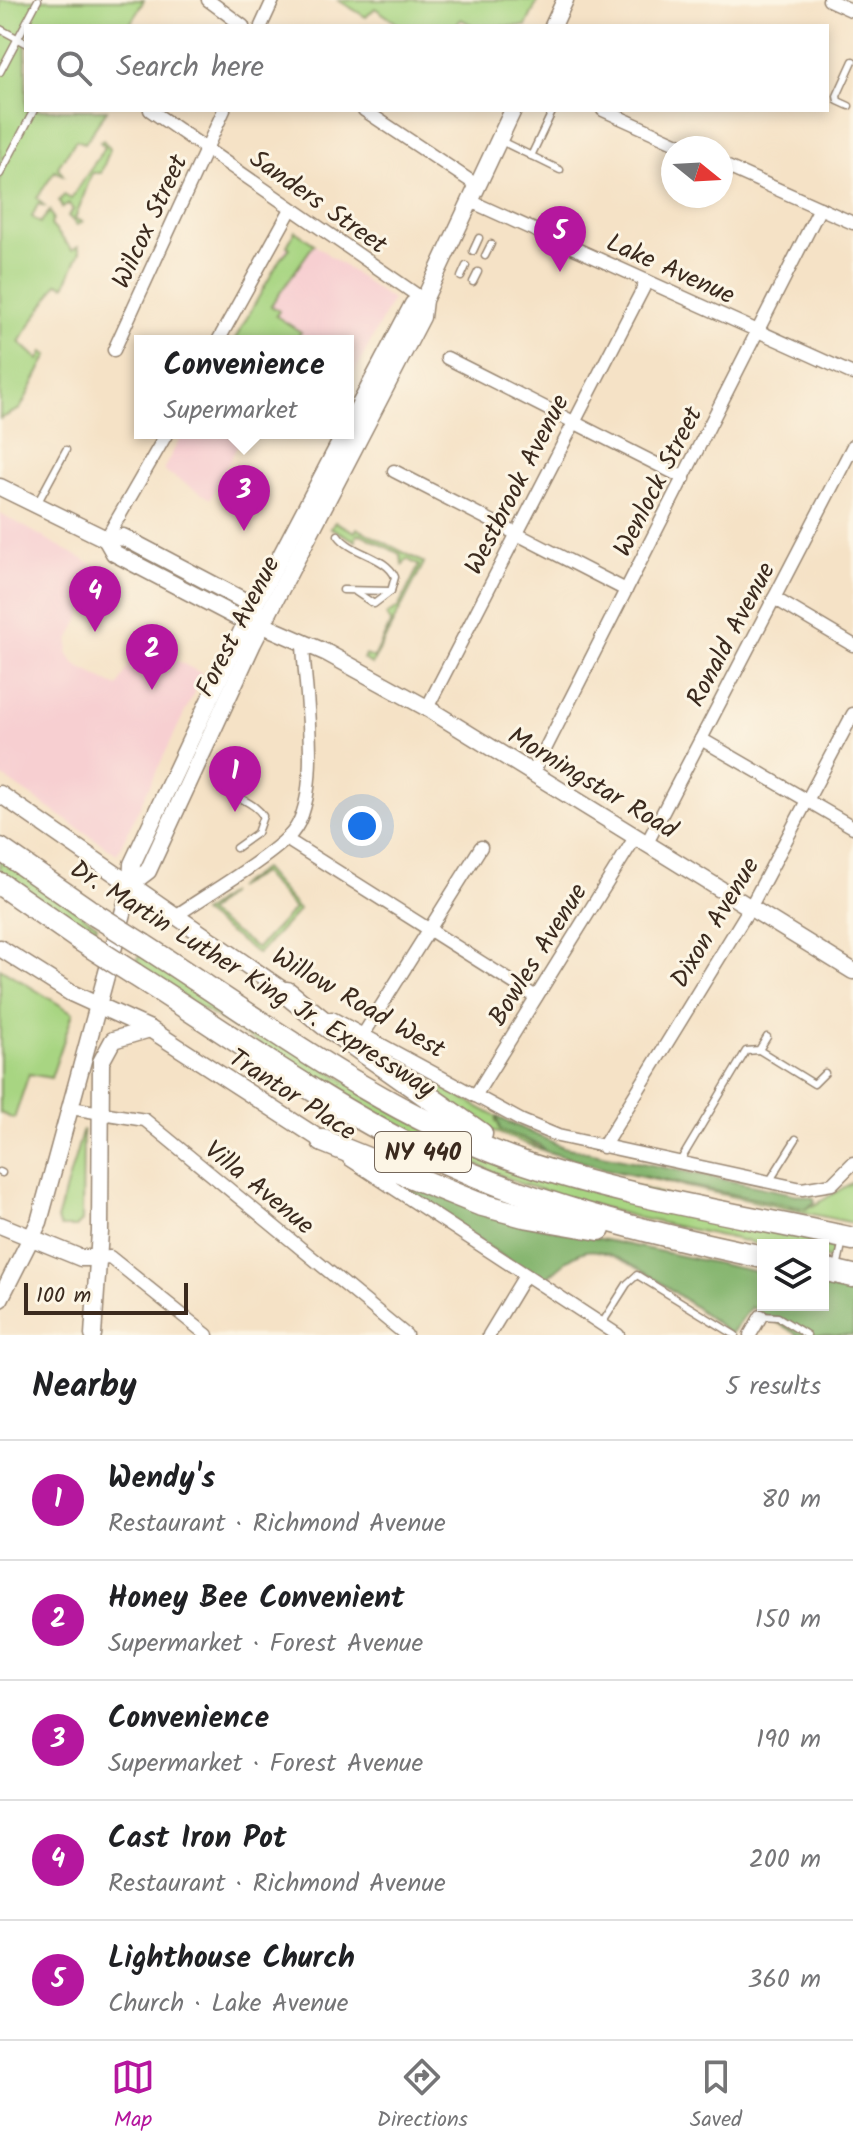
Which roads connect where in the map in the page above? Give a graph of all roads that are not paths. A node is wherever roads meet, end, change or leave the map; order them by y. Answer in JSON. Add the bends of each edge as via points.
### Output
{"nodes":[{"id":1,"x":38,"y":0,"type":"edge"},
{"id":2,"x":209,"y":0,"type":"edge"},
{"id":3,"x":273,"y":0,"type":"edge"},
{"id":4,"x":565,"y":0,"type":"edge"},
{"id":5,"x":829,"y":0,"type":"edge"},
{"id":6,"x":853,"y":11,"type":"edge"},
{"id":7,"x":25,"y":24,"type":"edge"},
{"id":8,"x":240,"y":24,"type":"edge"},
{"id":9,"x":262,"y":24,"type":"edge"},
{"id":10,"x":554,"y":24,"type":"edge"},
{"id":11,"x":24,"y":27,"type":"edge"},
{"id":12,"x":0,"y":29,"type":"edge"},
{"id":13,"x":18,"y":38,"type":"junction"},
{"id":14,"x":24,"y":42,"type":"edge"},
{"id":15,"x":853,"y":61,"type":"edge"},
{"id":16,"x":0,"y":72,"type":"edge"},
{"id":17,"x":849,"y":106,"type":"dead end"},
{"id":18,"x":33,"y":112,"type":"edge"},
{"id":19,"x":153,"y":112,"type":"edge"},
{"id":20,"x":223,"y":112,"type":"edge"},
{"id":21,"x":367,"y":112,"type":"edge"},
{"id":22,"x":512,"y":112,"type":"edge"},
{"id":23,"x":552,"y":112,"type":"edge"},
{"id":24,"x":607,"y":112,"type":"edge"},
{"id":25,"x":661,"y":136,"type":"edge"},
{"id":26,"x":499,"y":140,"type":"junction"},
{"id":27,"x":206,"y":149,"type":"junction"},
{"id":28,"x":531,"y":156,"type":"junction"},
{"id":29,"x":733,"y":169,"type":"edge"},
{"id":30,"x":560,"y":170,"type":"dead end"},
{"id":31,"x":0,"y":174,"type":"edge"},
{"id":32,"x":474,"y":194,"type":"junction"},
{"id":33,"x":820,"y":208,"type":"junction"},
{"id":34,"x":291,"y":209,"type":"junction"},
{"id":35,"x":853,"y":223,"type":"edge"},
{"id":36,"x":479,"y":238,"type":"dead end"},
{"id":37,"x":491,"y":244,"type":"dead end"},
{"id":38,"x":473,"y":251,"type":"dead end"},
{"id":39,"x":485,"y":256,"type":"dead end"},
{"id":40,"x":466,"y":266,"type":"dead end"},
{"id":41,"x":478,"y":272,"type":"dead end"},
{"id":42,"x":461,"y":277,"type":"dead end"},
{"id":43,"x":647,"y":281,"type":"junction"},
{"id":44,"x":473,"y":282,"type":"dead end"},
{"id":45,"x":424,"y":300,"type":"junction"},
{"id":46,"x":759,"y":331,"type":"junction"},
{"id":47,"x":221,"y":335,"type":"edge"},
{"id":48,"x":114,"y":350,"type":"dead end"},
{"id":49,"x":447,"y":358,"type":"dead end"},
{"id":50,"x":853,"y":374,"type":"edge"},
{"id":51,"x":354,"y":416,"type":"edge"},
{"id":52,"x":573,"y":422,"type":"junction"},
{"id":53,"x":164,"y":439,"type":"edge"},
{"id":54,"x":342,"y":439,"type":"edge"},
{"id":55,"x":853,"y":446,"type":"edge"},
{"id":56,"x":66,"y":450,"type":"dead end"},
{"id":57,"x":394,"y":471,"type":"dead end"},
{"id":58,"x":684,"y":478,"type":"junction"},
{"id":59,"x":0,"y":487,"type":"edge"},
{"id":60,"x":36,"y":505,"type":"junction"},
{"id":61,"x":515,"y":533,"type":"junction"},
{"id":62,"x":338,"y":535,"type":"dead end"},
{"id":63,"x":106,"y":539,"type":"junction"},
{"id":64,"x":343,"y":590,"type":"dead end"},
{"id":65,"x":626,"y":590,"type":"junction"},
{"id":66,"x":391,"y":591,"type":"junction"},
{"id":67,"x":356,"y":592,"type":"junction"},
{"id":68,"x":774,"y":598,"type":"junction"},
{"id":69,"x":254,"y":606,"type":"junction"},
{"id":70,"x":254,"y":623,"type":"junction"},
{"id":71,"x":303,"y":645,"type":"junction"},
{"id":72,"x":853,"y":645,"type":"edge"},
{"id":73,"x":427,"y":708,"type":"junction"},
{"id":74,"x":853,"y":714,"type":"edge"},
{"id":75,"x":701,"y":739,"type":"junction"},
{"id":76,"x":533,"y":773,"type":"junction"},
{"id":77,"x":226,"y":787,"type":"dead end"},
{"id":78,"x":0,"y":794,"type":"edge"},
{"id":79,"x":809,"y":800,"type":"junction"},
{"id":80,"x":853,"y":827,"type":"edge"},
{"id":81,"x":286,"y":839,"type":"junction"},
{"id":82,"x":642,"y":840,"type":"junction"},
{"id":83,"x":481,"y":847,"type":"dead end"},
{"id":84,"x":236,"y":848,"type":"dead end"},
{"id":85,"x":0,"y":849,"type":"edge"},
{"id":86,"x":0,"y":884,"type":"edge"},
{"id":87,"x":131,"y":884,"type":"junction"},
{"id":88,"x":751,"y":906,"type":"junction"},
{"id":89,"x":177,"y":915,"type":"junction"},
{"id":90,"x":428,"y":930,"type":"junction"},
{"id":91,"x":0,"y":948,"type":"edge"},
{"id":92,"x":853,"y":971,"type":"edge"},
{"id":93,"x":287,"y":993,"type":"junction"},
{"id":94,"x":536,"y":997,"type":"junction"},
{"id":95,"x":98,"y":1004,"type":"junction"},
{"id":96,"x":150,"y":1029,"type":"junction"},
{"id":97,"x":363,"y":1035,"type":"junction"},
{"id":98,"x":767,"y":1037,"type":"dead end"},
{"id":99,"x":759,"y":1050,"type":"junction"},
{"id":100,"x":825,"y":1073,"type":"dead end"},
{"id":101,"x":475,"y":1096,"type":"junction"},
{"id":102,"x":71,"y":1108,"type":"junction"},
{"id":103,"x":103,"y":1113,"type":"junction"},
{"id":104,"x":796,"y":1139,"type":"dead end"},
{"id":105,"x":323,"y":1141,"type":"junction"},
{"id":106,"x":603,"y":1147,"type":"junction"},
{"id":107,"x":679,"y":1163,"type":"junction"},
{"id":108,"x":853,"y":1163,"type":"edge"},
{"id":109,"x":569,"y":1175,"type":"junction"},
{"id":110,"x":769,"y":1182,"type":"junction"},
{"id":111,"x":0,"y":1225,"type":"edge"},
{"id":112,"x":848,"y":1238,"type":"edge"},
{"id":113,"x":33,"y":1239,"type":"junction"},
{"id":114,"x":755,"y":1255,"type":"edge"},
{"id":115,"x":98,"y":1258,"type":"junction"},
{"id":116,"x":837,"y":1272,"type":"edge"},
{"id":117,"x":524,"y":1277,"type":"junction"},
{"id":118,"x":0,"y":1299,"type":"edge"},
{"id":119,"x":761,"y":1316,"type":"joint"},
{"id":120,"x":601,"y":1325,"type":"junction"},
{"id":121,"x":93,"y":1335,"type":"edge"},
{"id":122,"x":207,"y":1335,"type":"edge"},
{"id":123,"x":406,"y":1335,"type":"edge"},
{"id":124,"x":489,"y":1335,"type":"edge"},
{"id":125,"x":618,"y":1335,"type":"edge"},
{"id":126,"x":735,"y":1335,"type":"edge"},
{"id":127,"x":750,"y":1335,"type":"edge"},
{"id":128,"x":807,"y":1335,"type":"edge"}],
"edges":[{"from":1,"to":7,"type":"lane"},
{"from":2,"to":8,"type":"street"},
{"from":3,"to":9,"type":"street"},
{"from":4,"to":10,"type":"main road"},
{"from":5,"to":6,"type":"street"},
{"from":11,"to":13,"type":"lane"},
{"from":12,"to":13,"type":"lane"},
{"from":13,"to":14,"type":"lane"},
{"from":13,"to":16,"type":"lane"},
{"from":15,"to":17,"type":"lane","via":[[837,96]]},
{"from":18,"to":31,"type":"lane"},
{"from":19,"to":27,"type":"street","name":"Sanders Street"},
{"from":20,"to":27,"type":"street","name":"Wilcox Street"},
{"from":21,"to":32,"type":"street","name":"Lake Avenue"},
{"from":22,"to":26,"type":"main road","name":"Forest Avenue"},
{"from":23,"to":28,"type":"lane"},
{"from":24,"to":25,"type":"street"},
{"from":26,"to":28,"type":"lane"},
{"from":26,"to":32,"type":"main road","name":"Forest Avenue"},
{"from":27,"to":34,"type":"street","name":"Sanders Street"},
{"from":27,"to":48,"type":"street","name":"Wilcox Street"},
{"from":28,"to":30,"type":"lane"},
{"from":29,"to":33,"type":"street"},
{"from":32,"to":43,"type":"street","name":"Lake Avenue"},
{"from":32,"to":45,"type":"main road","name":"Forest Avenue"},
{"from":33,"to":35,"type":"street"},
{"from":33,"to":46,"type":"street","name":"Wenlock Street"},
{"from":34,"to":45,"type":"street","name":"Sanders Street"},
{"from":34,"to":47,"type":"street"},
{"from":36,"to":38,"type":"lane"},
{"from":37,"to":39,"type":"lane"},
{"from":40,"to":42,"type":"lane"},
{"from":41,"to":44,"type":"lane"},
{"from":43,"to":46,"type":"street","name":"Lake Avenue"},
{"from":43,"to":52,"type":"street","name":"Westbrook Avenue"},
{"from":45,"to":51,"type":"main road","name":"Forest Avenue","via":[[413,304]]},
{"from":45,"to":70,"type":"main road","name":"Forest Avenue","via":[[422,317]]},
{"from":46,"to":50,"type":"street","name":"Lake Avenue"},
{"from":46,"to":58,"type":"street","name":"Wenlock Street"},
{"from":49,"to":52,"type":"street"},
{"from":52,"to":58,"type":"street"},
{"from":52,"to":61,"type":"street","name":"Westbrook Avenue"},
{"from":53,"to":63,"type":"street"},
{"from":54,"to":69,"type":"main road","name":"Forest Avenue"},
{"from":55,"to":68,"type":"street","name":"Ronald Avenue"},
{"from":56,"to":60,"type":"lane"},
{"from":57,"to":61,"type":"street"},
{"from":58,"to":65,"type":"street","name":"Wenlock Street"},
{"from":59,"to":60,"type":"main road"},
{"from":60,"to":63,"type":"main road"},
{"from":61,"to":65,"type":"street"},
{"from":61,"to":73,"type":"street","name":"Westbrook Avenue"},
{"from":62,"to":66,"type":"lane","via":[[345,545],[390,569],[395,577]]},
{"from":63,"to":69,"type":"main road","via":[[123,537]]},
{"from":63,"to":70,"type":"main road","name":"Morningstar Road","via":[[114,553]]},
{"from":64,"to":67,"type":"lane"},
{"from":65,"to":76,"type":"street","name":"Wenlock Street"},
{"from":66,"to":67,"type":"lane"},
{"from":66,"to":67,"type":"lane","via":[[374,604]]},
{"from":68,"to":72,"type":"street"},
{"from":68,"to":75,"type":"street","name":"Ronald Avenue"},
{"from":69,"to":70,"type":"main road"},
{"from":70,"to":71,"type":"main road","name":"Morningstar Road"},
{"from":70,"to":87,"type":"main road","name":"Forest Avenue","via":[[148,871]]},
{"from":71,"to":73,"type":"main road","name":"Morningstar Road"},
{"from":71,"to":81,"type":"street","via":[[308,792],[302,818]]},
{"from":73,"to":76,"type":"main road","name":"Morningstar Road"},
{"from":74,"to":79,"type":"street","name":"Dixon Avenue"},
{"from":75,"to":79,"type":"street"},
{"from":75,"to":82,"type":"street","name":"Ronald Avenue"},
{"from":76,"to":82,"type":"main road","name":"Morningstar Road"},
{"from":77,"to":84,"type":"lane","via":[[263,816],[257,833]]},
{"from":78,"to":87,"type":"main road","name":"Willow Road West"},
{"from":79,"to":80,"type":"street"},
{"from":79,"to":88,"type":"street","name":"Dixon Avenue"},
{"from":81,"to":89,"type":"street"},
{"from":81,"to":90,"type":"street"},
{"from":82,"to":88,"type":"main road","name":"Morningstar Road"},
{"from":82,"to":94,"type":"street","name":"Bowles Avenue"},
{"from":83,"to":90,"type":"street"},
{"from":85,"to":109,"type":"highway","name":"Dr. Martin Luther King Jr. Expressway","number":"NY 440","bridge":true,"via":[[404,1109],[511,1158]]},
{"from":86,"to":114,"type":"highway","number":"NY 440","bridge":true,"via":[[353,1114],[458,1168],[581,1212]]},
{"from":87,"to":89,"type":"main road","name":"Willow Road West"},
{"from":87,"to":95,"type":"main road","name":"Forest Avenue"},
{"from":88,"to":92,"type":"main road","name":"Morningstar Road"},
{"from":88,"to":106,"type":"street","name":"Dixon Avenue"},
{"from":89,"to":93,"type":"main road","name":"Willow Road West"},
{"from":90,"to":94,"type":"street"},
{"from":90,"to":97,"type":"street"},
{"from":91,"to":95,"type":"main road","name":"Trantor Place"},
{"from":93,"to":97,"type":"street","name":"Willow Road West"},
{"from":93,"to":109,"type":"highway","via":[[477,1131]]},
{"from":94,"to":101,"type":"street","name":"Bowles Avenue"},
{"from":95,"to":96,"type":"main road","name":"Trantor Place"},
{"from":95,"to":102,"type":"main road","name":"Forest Avenue"},
{"from":96,"to":103,"type":"main road","via":[[120,1036],[105,1049],[100,1069]]},
{"from":96,"to":105,"type":"main road","name":"Trantor Place"},
{"from":97,"to":101,"type":"street","name":"Willow Road West"},
{"from":98,"to":99,"type":"lane"},
{"from":99,"to":100,"type":"lane","via":[[814,1084]]},
{"from":99,"to":107,"type":"lane","via":[[746,1051]]},
{"from":101,"to":106,"type":"street","name":"Willow Road West","via":[[540,1129]]},
{"from":102,"to":103,"type":"street","name":"Villa Avenue"},
{"from":102,"to":113,"type":"main road","name":"Forest Avenue"},
{"from":103,"to":115,"type":"main road"},
{"from":103,"to":123,"type":"street","name":"Villa Avenue","via":[[145,1120]]},
{"from":104,"to":110,"type":"lane"},
{"from":105,"to":114,"type":"highway","via":[[505,1212]]},
{"from":105,"to":117,"type":"street","name":"Trantor Place"},
{"from":106,"to":107,"type":"street","name":"Willow Road West"},
{"from":107,"to":110,"type":"street","name":"Willow Road West"},
{"from":108,"to":110,"type":"street","name":"Willow Road West","via":[[824,1187]]},
{"from":109,"to":112,"type":"highway","name":"Dr. Martin Luther King Jr. Expressway","number":"NY 440"},
{"from":111,"to":113,"type":"main road"},
{"from":112,"to":116,"type":"lane"},
{"from":113,"to":115,"type":"main road","via":[[81,1258]]},
{"from":113,"to":118,"type":"main road","name":"Forest Avenue"},
{"from":115,"to":121,"type":"main road"},
{"from":115,"to":122,"type":"street","via":[[110,1257]]},
{"from":117,"to":120,"type":"street","name":"Trantor Place"},
{"from":117,"to":124,"type":"street"},
{"from":119,"to":127,"type":"street"},
{"from":119,"to":128,"type":"lane","via":[[778,1317]]},
{"from":120,"to":125,"type":"street","name":"Trantor Place"},
{"from":120,"to":126,"type":"lane","via":[[637,1275]]}]}
